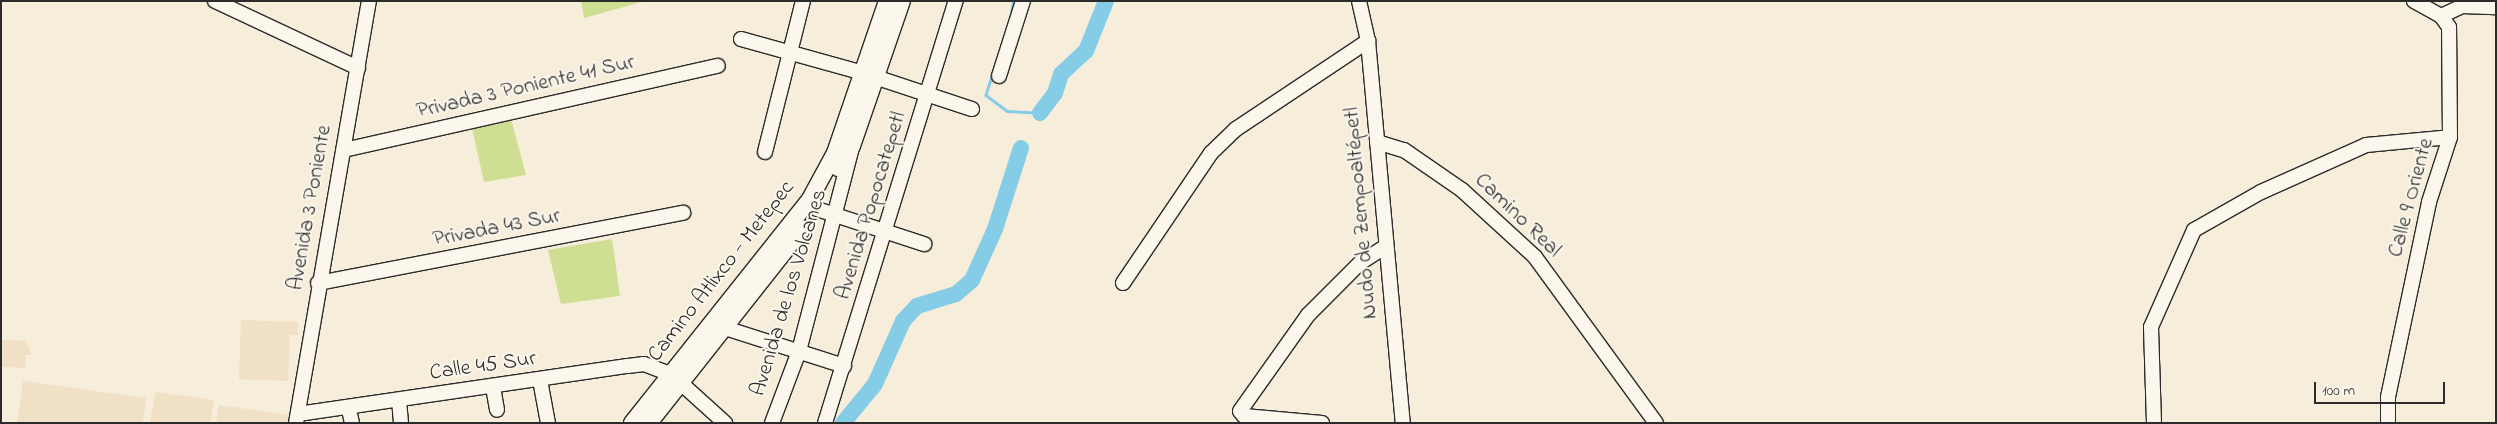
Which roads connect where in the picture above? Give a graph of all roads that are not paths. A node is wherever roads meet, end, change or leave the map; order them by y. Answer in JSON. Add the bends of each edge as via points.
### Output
{"nodes":[{"id":1,"x":215,"y":1,"type":"edge"},
{"id":2,"x":369,"y":1,"type":"edge"},
{"id":3,"x":804,"y":1,"type":"edge"},
{"id":4,"x":887,"y":1,"type":"edge"},
{"id":5,"x":902,"y":1,"type":"edge"},
{"id":6,"x":956,"y":1,"type":"edge"},
{"id":7,"x":1023,"y":1,"type":"edge"},
{"id":8,"x":1359,"y":1,"type":"edge"},
{"id":9,"x":2414,"y":1,"type":"edge"},
{"id":10,"x":2496,"y":7,"type":"edge"},
{"id":11,"x":2441,"y":16,"type":"junction"},
{"id":12,"x":741,"y":39,"type":"dead end"},
{"id":13,"x":1368,"y":41,"type":"junction"},
{"id":14,"x":791,"y":49,"type":"junction"},
{"id":15,"x":718,"y":66,"type":"dead end"},
{"id":16,"x":358,"y":68,"type":"junction"},
{"id":17,"x":871,"y":76,"type":"junction"},
{"id":18,"x":999,"y":76,"type":"dead end"},
{"id":19,"x":929,"y":95,"type":"junction"},
{"id":20,"x":972,"y":109,"type":"dead end"},
{"id":21,"x":2450,"y":137,"type":"junction"},
{"id":22,"x":1377,"y":142,"type":"junction"},
{"id":23,"x":852,"y":146,"type":"junction"},
{"id":24,"x":344,"y":150,"type":"junction"},
{"id":25,"x":765,"y":152,"type":"dead end"},
{"id":26,"x":816,"y":209,"type":"junction"},
{"id":27,"x":683,"y":213,"type":"dead end"},
{"id":28,"x":837,"y":214,"type":"junction"},
{"id":29,"x":885,"y":232,"type":"junction"},
{"id":30,"x":924,"y":244,"type":"dead end"},
{"id":31,"x":1385,"y":247,"type":"junction"},
{"id":32,"x":318,"y":283,"type":"junction"},
{"id":33,"x":1123,"y":283,"type":"dead end"},
{"id":34,"x":725,"y":328,"type":"junction"},
{"id":35,"x":799,"y":351,"type":"junction"},
{"id":36,"x":844,"y":366,"type":"junction"},
{"id":37,"x":540,"y":380,"type":"junction"},
{"id":38,"x":681,"y":383,"type":"junction"},
{"id":39,"x":493,"y":387,"type":"junction"},
{"id":40,"x":399,"y":400,"type":"junction"},
{"id":41,"x":497,"y":410,"type":"dead end"},
{"id":42,"x":350,"y":416,"type":"edge"},
{"id":43,"x":297,"y":419,"type":"edge"},
{"id":44,"x":401,"y":423,"type":"edge"},
{"id":45,"x":548,"y":423,"type":"edge"},
{"id":46,"x":632,"y":423,"type":"edge"},
{"id":47,"x":649,"y":423,"type":"edge"},
{"id":48,"x":725,"y":423,"type":"edge"},
{"id":49,"x":772,"y":423,"type":"edge"},
{"id":50,"x":825,"y":423,"type":"edge"},
{"id":51,"x":1322,"y":423,"type":"edge"},
{"id":52,"x":1403,"y":423,"type":"edge"},
{"id":53,"x":1656,"y":423,"type":"edge"},
{"id":54,"x":2154,"y":423,"type":"edge"},
{"id":55,"x":2388,"y":423,"type":"edge"}],
"edges":[{"from":1,"to":16,"type":"street"},
{"from":2,"to":16,"type":"street","name":"Avenida 3 Poniente"},
{"from":3,"to":14,"type":"street"},
{"from":4,"to":17,"type":"main road","name":"Camino Atlixco - Metepec"},
{"from":5,"to":17,"type":"main road"},
{"from":6,"to":19,"type":"street","name":"Avenida Popocatepetl"},
{"from":7,"to":18,"type":"street"},
{"from":8,"to":13,"type":"street","name":"Nudo de Zempoaltépetl"},
{"from":9,"to":11,"type":"street"},
{"from":10,"to":11,"type":"street","via":[[2462,6]]},
{"from":11,"to":21,"type":"street","name":"Calle 9 Oriente","via":[[2451,43]]},
{"from":12,"to":14,"type":"street"},
{"from":13,"to":22,"type":"street","name":"Nudo de Zempoaltépetl"},
{"from":13,"to":33,"type":"street","via":[[1236,129],[1211,153]]},
{"from":14,"to":17,"type":"street"},
{"from":14,"to":25,"type":"street"},
{"from":15,"to":24,"type":"street","name":"Privada 3 Poniente 41 Sur"},
{"from":16,"to":24,"type":"street","name":"Avenida 3 Poniente"},
{"from":17,"to":19,"type":"street"},
{"from":17,"to":23,"type":"main road"},
{"from":17,"to":38,"type":"main road","name":"Camino Atlixco - Metepec","via":[[810,199]]},
{"from":19,"to":20,"type":"street"},
{"from":19,"to":29,"type":"street","name":"Avenida Popocatepetl"},
{"from":21,"to":54,"type":"street","via":[[2366,145],[2261,192],[2194,230],[2151,327]]},
{"from":21,"to":55,"type":"street","name":"Calle 9 Oriente","via":[[2429,202],[2388,397]]},
{"from":22,"to":31,"type":"street","name":"Nudo de Zempoaltépetl"},
{"from":22,"to":53,"type":"street","name":"Camino Real","via":[[1404,150],[1462,190],[1535,257]]},
{"from":23,"to":26,"type":"main road"},
{"from":23,"to":28,"type":"street","name":"Avenida de los Volcanes"},
{"from":24,"to":32,"type":"street","name":"Avenida 3 Poniente"},
{"from":26,"to":28,"type":"street"},
{"from":26,"to":34,"type":"main road"},
{"from":27,"to":32,"type":"street","name":"Privada 43 Sur"},
{"from":28,"to":29,"type":"street"},
{"from":28,"to":35,"type":"street","name":"Avenida de los Volcanes"},
{"from":29,"to":30,"type":"street"},
{"from":29,"to":36,"type":"street","name":"Avenida Popocatepetl"},
{"from":31,"to":51,"type":"street","via":[[1360,263],[1308,315],[1240,411],[1244,416]]},
{"from":31,"to":52,"type":"street","name":"Nudo de Zempoaltépetl"},
{"from":32,"to":43,"type":"street","name":"Avenida 3 Poniente"},
{"from":34,"to":35,"type":"street"},
{"from":34,"to":38,"type":"main road"},
{"from":35,"to":36,"type":"street"},
{"from":35,"to":49,"type":"street","name":"Avenida de los Volcanes"},
{"from":36,"to":50,"type":"street","name":"Avenida Popocatepetl"},
{"from":37,"to":38,"type":"street","name":"Calle 45 Sur","via":[[644,364]]},
{"from":37,"to":39,"type":"street","name":"Calle 45 Sur"},
{"from":37,"to":45,"type":"street"},
{"from":38,"to":46,"type":"main road","name":"Camino Atlixco - Metepec"},
{"from":38,"to":47,"type":"main road"},
{"from":38,"to":48,"type":"street"},
{"from":39,"to":40,"type":"street","name":"Calle 45 Sur"},
{"from":39,"to":41,"type":"street"},
{"from":40,"to":42,"type":"street","name":"Calle 45 Sur"},
{"from":40,"to":44,"type":"street"},
{"from":42,"to":43,"type":"street","name":"Calle 45 Sur"}]}
